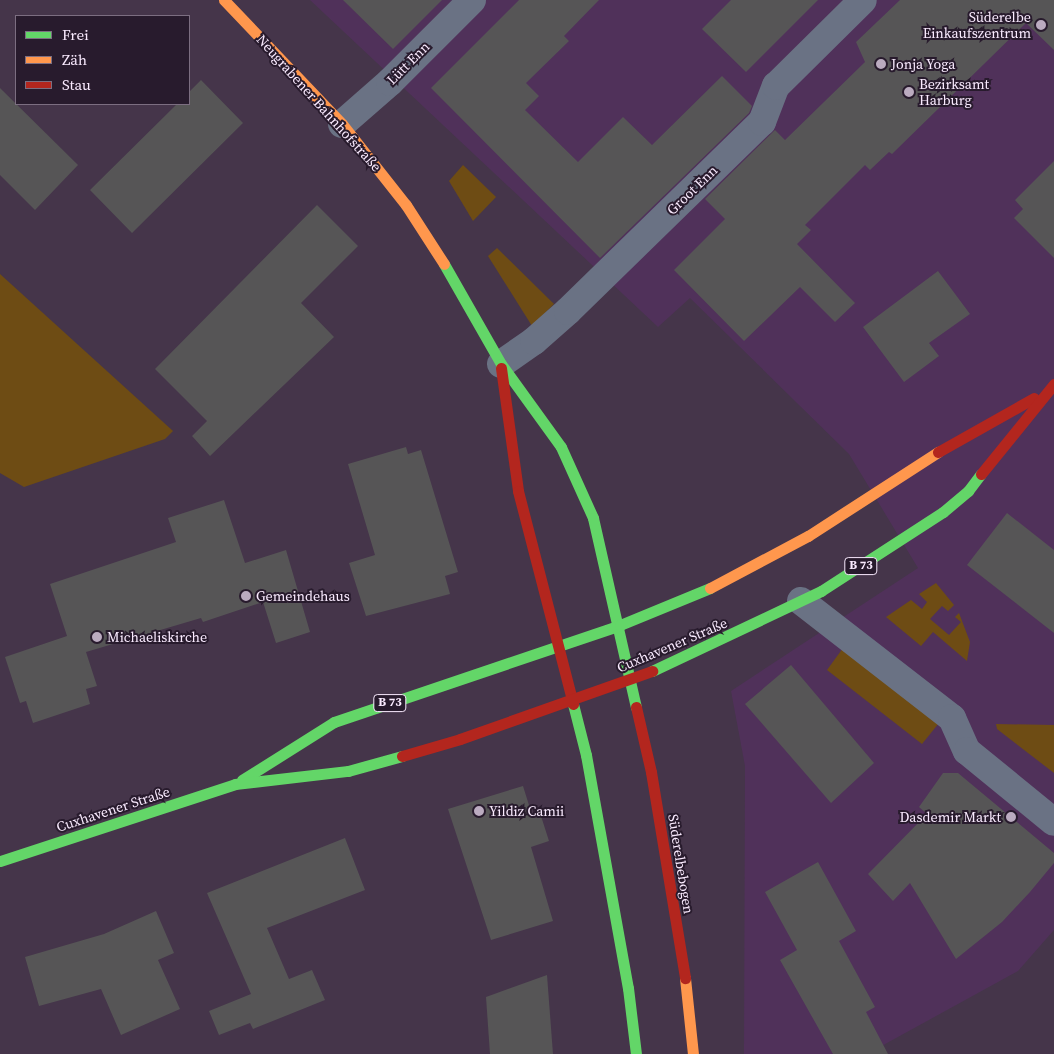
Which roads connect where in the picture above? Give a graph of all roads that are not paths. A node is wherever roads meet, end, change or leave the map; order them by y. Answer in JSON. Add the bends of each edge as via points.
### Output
{"nodes":[{"id":1,"x":224,"y":0,"type":"edge"},
{"id":2,"x":472,"y":0,"type":"edge"},
{"id":3,"x":863,"y":0,"type":"edge"},
{"id":4,"x":342,"y":124,"type":"junction"},
{"id":5,"x":500,"y":364,"type":"junction"},
{"id":6,"x":1050,"y":387,"type":"edge"},
{"id":7,"x":801,"y":601,"type":"junction"},
{"id":8,"x":620,"y":625,"type":"junction"},
{"id":9,"x":558,"y":647,"type":"junction"},
{"id":10,"x":631,"y":680,"type":"junction"},
{"id":11,"x":572,"y":701,"type":"junction"},
{"id":12,"x":235,"y":784,"type":"junction"},
{"id":13,"x":1054,"y":822,"type":"edge"},
{"id":14,"x":0,"y":861,"type":"edge"},
{"id":15,"x":636,"y":1054,"type":"edge"},
{"id":16,"x":693,"y":1054,"type":"edge"}],
"edges":[{"from":1,"to":4,"type":"main road","name":"Neugrabener Bahnhofstraße"},
{"from":2,"to":4,"type":"street","name":"Lütt Enn"},
{"from":3,"to":5,"type":"street","name":"Groot Enn","via":[[776,86],[762,122],[568,311],[534,341]]},
{"from":4,"to":5,"type":"main road","name":"Neugrabener Bahnhofstraße","via":[[400,197],[447,268]]},
{"from":5,"to":8,"type":"main road","name":"Neugrabener Bahnhofstraße","via":[[561,447],[593,518]]},
{"from":5,"to":9,"type":"main road","name":"Neugrabener Bahnhofstraße","via":[[518,491]]},
{"from":6,"to":7,"type":"main road","name":"Cuxhavener Straße","number":"B 73","via":[[968,492],[914,533]]},
{"from":6,"to":8,"type":"main road","name":"Cuxhavener Straße","number":"B 73","via":[[935,454],[751,569]]},
{"from":7,"to":10,"type":"main road","name":"Cuxhavener Straße","number":"B 73","via":[[749,628]]},
{"from":7,"to":13,"type":"street","via":[[952,718],[967,751]]},
{"from":8,"to":9,"type":"main road","name":"Cuxhavener Straße","number":"B 73"},
{"from":8,"to":10,"type":"main road","name":"Süderelbebogen"},
{"from":9,"to":11,"type":"main road","name":"Neugrabener Bahnhofstraße"},
{"from":9,"to":12,"type":"main road","name":"Cuxhavener Straße","number":"B 73","via":[[334,722]]},
{"from":10,"to":11,"type":"main road","name":"Cuxhavener Straße","number":"B 73"},
{"from":10,"to":16,"type":"main road","name":"Süderelbebogen","via":[[658,812],[691,1016]]},
{"from":11,"to":12,"type":"main road","name":"Cuxhavener Straße","number":"B 73","via":[[460,739],[348,771]]},
{"from":11,"to":15,"type":"main road","via":[[607,863]]},
{"from":12,"to":14,"type":"main road","name":"Cuxhavener Straße","number":"B 73"}]}
